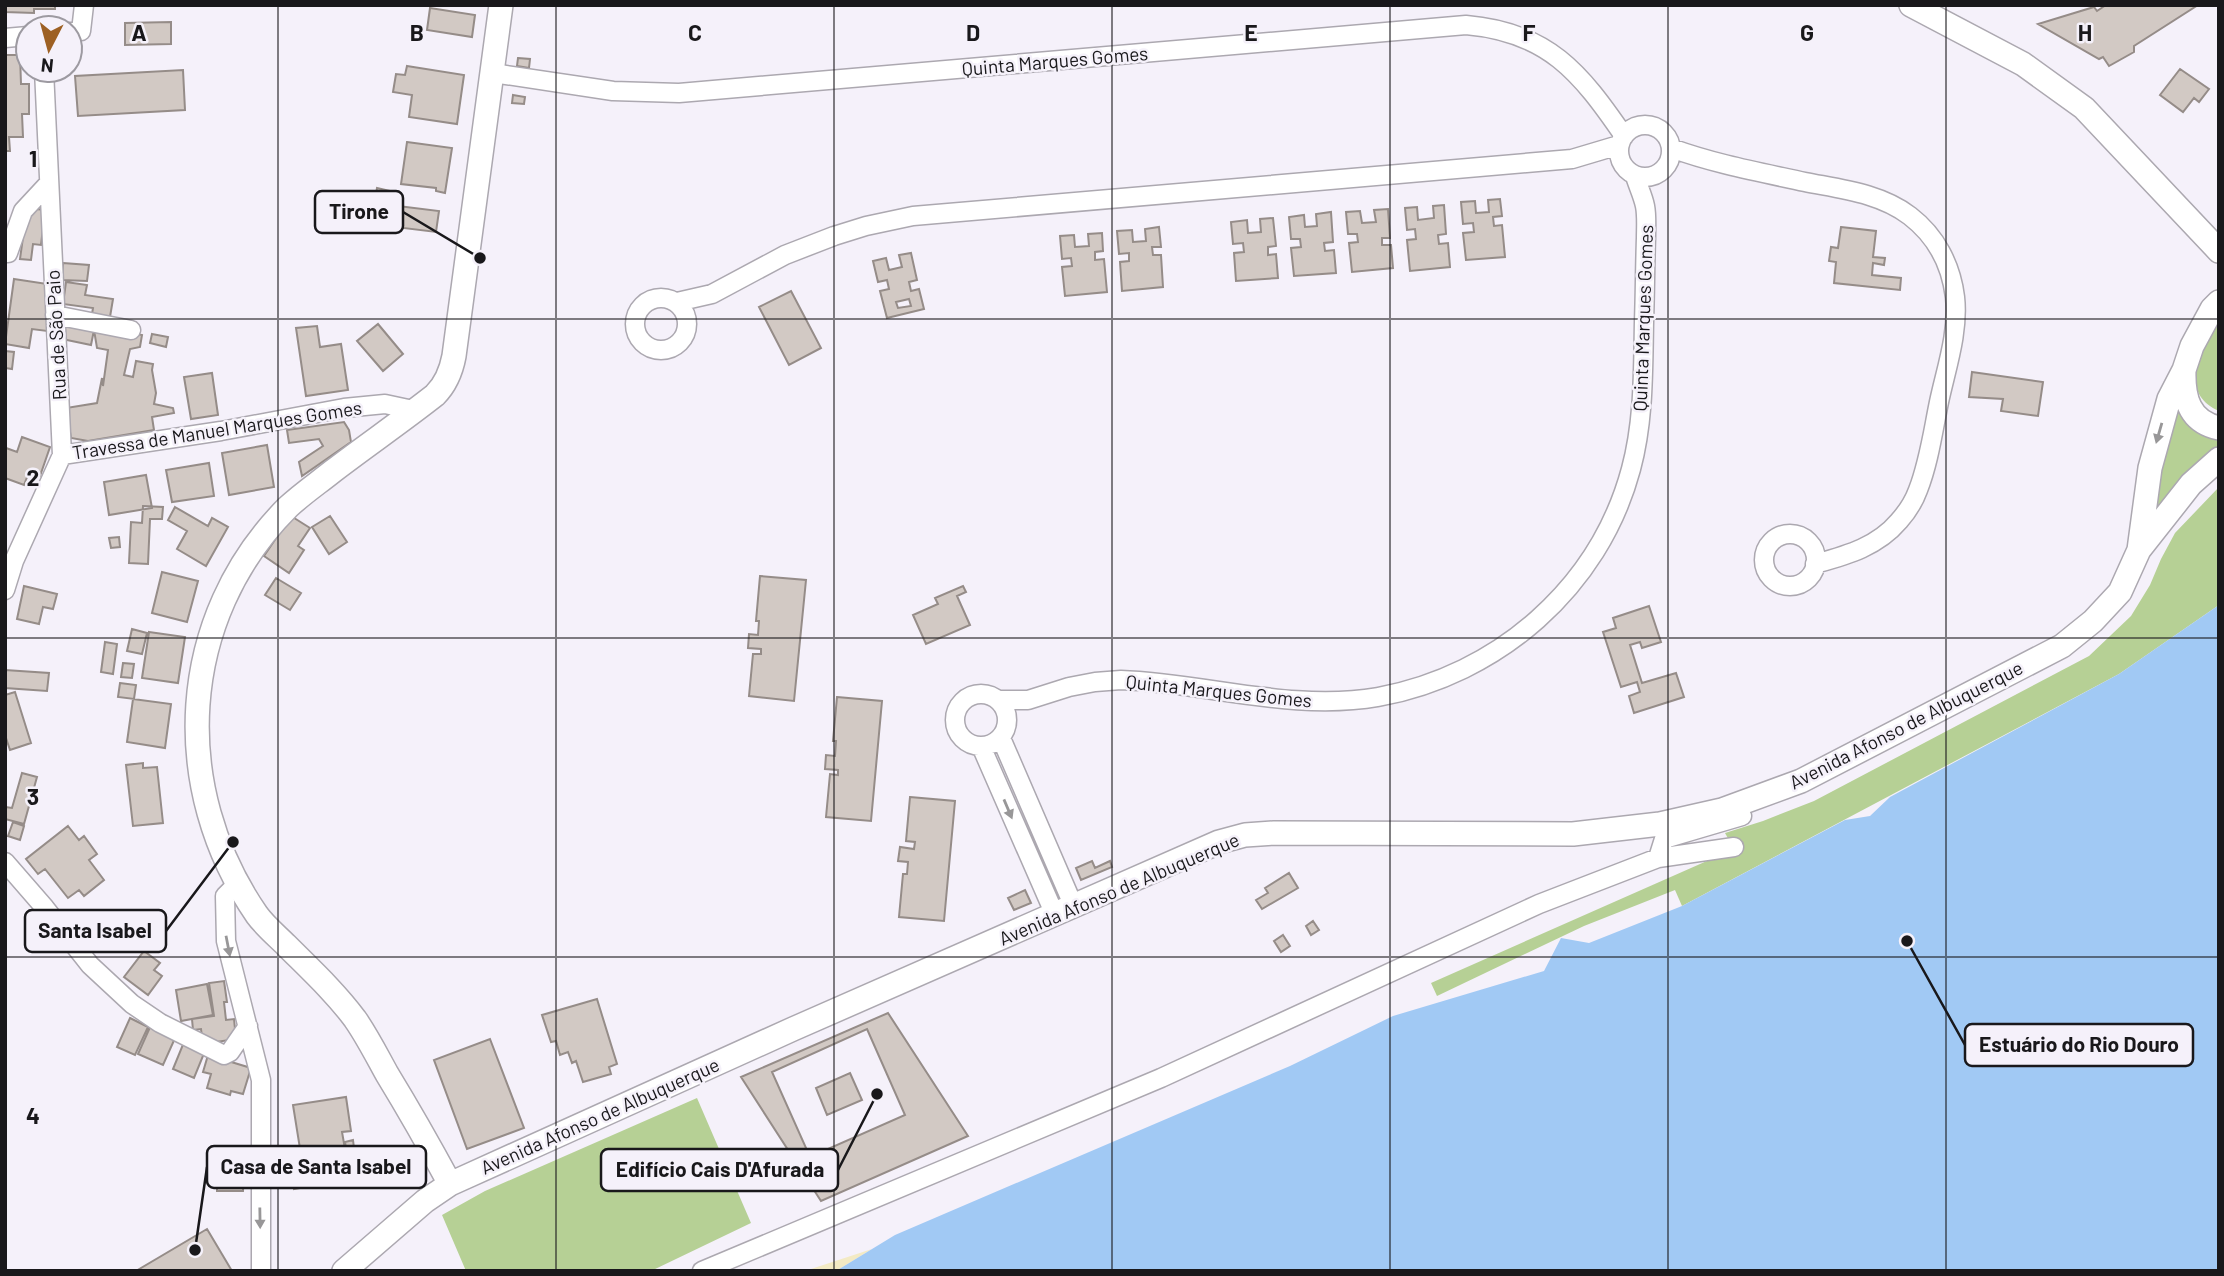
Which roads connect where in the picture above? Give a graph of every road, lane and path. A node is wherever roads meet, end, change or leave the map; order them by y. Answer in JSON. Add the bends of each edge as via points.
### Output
{"nodes":[{"id":1,"x":500,"y":5,"type":"edge"},
{"id":2,"x":1911,"y":5,"type":"edge"},
{"id":3,"x":493,"y":73,"type":"junction"},
{"id":4,"x":45,"y":84,"type":"edge"},
{"id":5,"x":1626,"y":136,"type":"junction"},
{"id":6,"x":1572,"y":159,"type":"junction"},
{"id":7,"x":1666,"y":162,"type":"junction"},
{"id":8,"x":1629,"y":171,"type":"junction"},
{"id":9,"x":49,"y":183,"type":"junction"},
{"id":10,"x":1646,"y":208,"type":"junction"},
{"id":11,"x":2219,"y":251,"type":"edge"},
{"id":12,"x":5,"y":253,"type":"edge"},
{"id":13,"x":712,"y":294,"type":"junction"},
{"id":14,"x":677,"y":302,"type":"junction"},
{"id":15,"x":2219,"y":302,"type":"edge"},
{"id":16,"x":55,"y":315,"type":"junction"},
{"id":17,"x":687,"y":321,"type":"junction"},
{"id":18,"x":131,"y":330,"type":"dead end"},
{"id":19,"x":2184,"y":370,"type":"junction"},
{"id":20,"x":413,"y":410,"type":"junction"},
{"id":21,"x":2219,"y":428,"type":"edge"},
{"id":22,"x":62,"y":454,"type":"junction"},
{"id":23,"x":2219,"y":459,"type":"edge"},
{"id":24,"x":2139,"y":550,"type":"junction"},
{"id":25,"x":1815,"y":564,"type":"dead end"},
{"id":26,"x":5,"y":590,"type":"edge"},
{"id":27,"x":998,"y":700,"type":"junction"},
{"id":28,"x":1028,"y":700,"type":"junction"},
{"id":29,"x":1004,"y":730,"type":"junction"},
{"id":30,"x":981,"y":746,"type":"junction"},
{"id":31,"x":1742,"y":816,"type":"dead end"},
{"id":32,"x":1734,"y":847,"type":"dead end"},
{"id":33,"x":1658,"y":858,"type":"junction"},
{"id":34,"x":5,"y":862,"type":"edge"},
{"id":35,"x":238,"y":883,"type":"junction"},
{"id":36,"x":1065,"y":911,"type":"junction"},
{"id":37,"x":248,"y":1026,"type":"junction"},
{"id":38,"x":450,"y":1184,"type":"junction"},
{"id":39,"x":261,"y":1271,"type":"edge"},
{"id":40,"x":344,"y":1271,"type":"edge"},
{"id":41,"x":702,"y":1271,"type":"edge"}],
"edges":[{"from":1,"to":3,"type":"main road"},
{"from":2,"to":11,"type":"main road","via":[[2023,64],[2084,108]]},
{"from":3,"to":5,"type":"street","name":"Quinta Marques Gomes","via":[[599,89],[679,93],[1466,26],[1530,40],[1567,65]]},
{"from":3,"to":20,"type":"main road","via":[[452,365],[442,388]]},
{"from":4,"to":9,"type":"street","name":"Rua de São Paio"},
{"from":5,"to":6,"type":"street"},
{"from":5,"to":7,"type":"street","name":"Quinta Marques Gomes","via":[[1643,125],[1658,129],[1669,140]]},
{"from":5,"to":8,"type":"street","name":"Quinta Marques Gomes","via":[[1619,159]]},
{"from":6,"to":8,"type":"street"},
{"from":6,"to":13,"type":"street","via":[[914,216],[816,242]]},
{"from":7,"to":8,"type":"street","via":[[1652,177]]},
{"from":7,"to":10,"type":"street","name":"Quinta Marques Gomes"},
{"from":7,"to":25,"type":"street","via":[[1708,161],[1863,194],[1910,216],[1944,257],[1956,308],[1926,464],[1913,502],[1880,538],[1859,551]]},
{"from":8,"to":10,"type":"street","name":"Quinta Marques Gomes"},
{"from":9,"to":12,"type":"street","via":[[23,211]]},
{"from":9,"to":16,"type":"street","name":"Rua de São Paio"},
{"from":10,"to":28,"type":"street","name":"Quinta Marques Gomes","via":[[1642,394],[1632,468],[1619,506],[1588,563],[1529,628],[1446,678],[1359,700],[1293,701],[1121,680],[1057,689]]},
{"from":13,"to":14,"type":"street"},
{"from":13,"to":17,"type":"street"},
{"from":14,"to":17,"type":"street"},
{"from":14,"to":17,"type":"street","via":[[661,297],[645,302],[635,317],[636,334],[647,347],[665,350],[681,342]]},
{"from":15,"to":19,"type":"main road","via":[[2192,346]]},
{"from":16,"to":18,"type":"street"},
{"from":16,"to":22,"type":"street","name":"Rua de São Paio"},
{"from":19,"to":21,"type":"main road","via":[[2183,390],[2190,409]]},
{"from":19,"to":24,"type":"main road","one_way":true,"via":[[2169,399],[2150,468]]},
{"from":20,"to":22,"type":"street","name":"Travessa de Manuel Marques Gomes","via":[[385,404],[344,408]]},
{"from":20,"to":35,"type":"main road","via":[[289,506],[225,594],[201,671],[197,757],[214,833]]},
{"from":22,"to":26,"type":"street","name":"Rua de São Paio"},
{"from":23,"to":24,"type":"main road","via":[[2191,484]]},
{"from":24,"to":36,"type":"main road","name":"Avenida Afonso de Albuquerque","via":[[2120,592],[2062,646],[1801,781],[1722,810],[1660,824],[1573,834],[1245,835],[1219,842]]},
{"from":27,"to":28,"type":"street","name":"Quinta Marques Gomes"},
{"from":27,"to":29,"type":"street","via":[[1003,706]]},
{"from":27,"to":30,"type":"street","name":"Quinta Marques Gomes","via":[[973,696],[956,714],[961,737]]},
{"from":28,"to":29,"type":"street","name":"Quinta Marques Gomes"},
{"from":29,"to":30,"type":"street","name":"Quinta Marques Gomes","via":[[995,742]]},
{"from":29,"to":36,"type":"street"},
{"from":30,"to":36,"type":"street","name":"Quinta Marques Gomes","one_way":true},
{"from":31,"to":33,"type":"street","via":[[1664,839]]},
{"from":32,"to":33,"type":"street"},
{"from":33,"to":41,"type":"street","via":[[1539,904],[1161,1078]]},
{"from":34,"to":37,"type":"street","via":[[90,965],[160,1023],[224,1055]]},
{"from":35,"to":37,"type":"street","one_way":true,"via":[[225,896],[226,941]]},
{"from":35,"to":38,"type":"main road","via":[[258,917],[356,1020]]},
{"from":36,"to":38,"type":"main road","name":"Avenida Afonso de Albuquerque"},
{"from":37,"to":39,"type":"street","one_way":true,"via":[[261,1080]]},
{"from":38,"to":40,"type":"main road","name":"Avenida Afonso de Albuquerque"}]}
